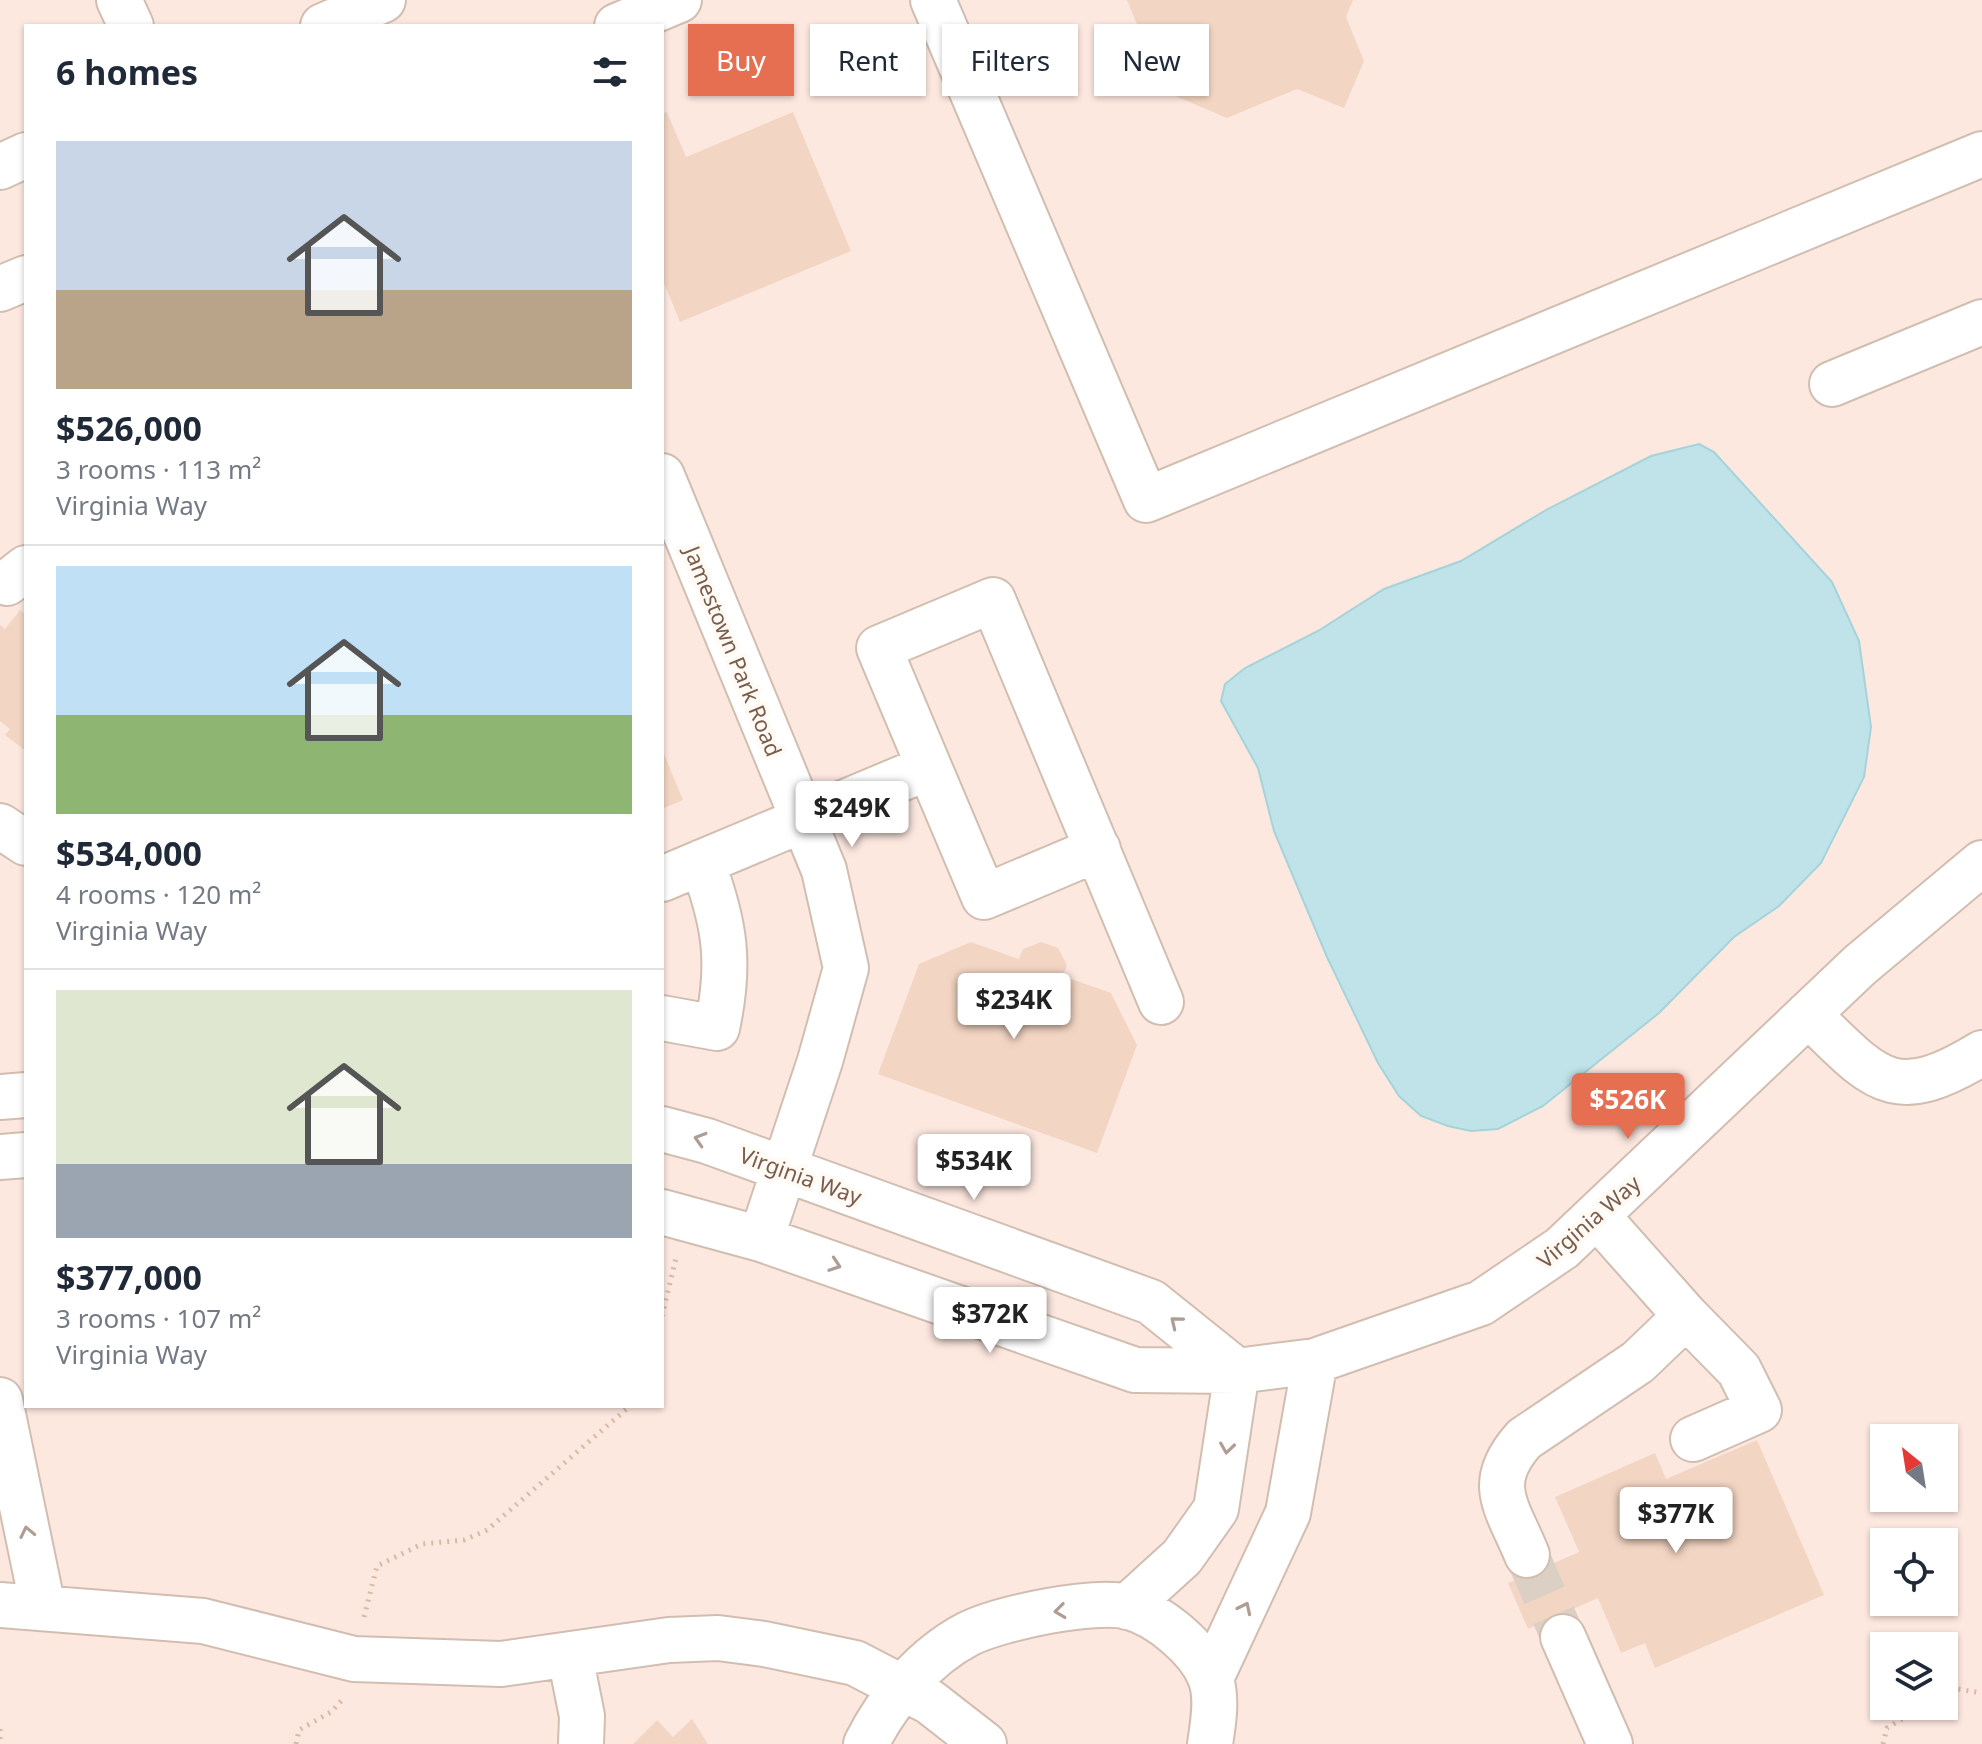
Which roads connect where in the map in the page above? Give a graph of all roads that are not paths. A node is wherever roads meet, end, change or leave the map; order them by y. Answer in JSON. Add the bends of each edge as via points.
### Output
{"nodes":[{"id":1,"x":119,"y":0,"type":"edge"},
{"id":2,"x":383,"y":0,"type":"edge"},
{"id":3,"x":679,"y":0,"type":"edge"},
{"id":4,"x":933,"y":0,"type":"edge"},
{"id":5,"x":130,"y":24,"type":"edge"},
{"id":6,"x":328,"y":24,"type":"edge"},
{"id":7,"x":622,"y":24,"type":"edge"},
{"id":8,"x":1982,"y":154,"type":"edge"},
{"id":9,"x":24,"y":156,"type":"edge"},
{"id":10,"x":0,"y":167,"type":"edge"},
{"id":11,"x":24,"y":279,"type":"edge"},
{"id":12,"x":0,"y":289,"type":"edge"},
{"id":13,"x":1982,"y":322,"type":"edge"},
{"id":14,"x":1832,"y":384,"type":"dead end"},
{"id":15,"x":664,"y":481,"type":"edge"},
{"id":16,"x":929,"y":767,"type":"junction"},
{"id":17,"x":803,"y":821,"type":"junction"},
{"id":18,"x":0,"y":826,"type":"edge"},
{"id":19,"x":24,"y":842,"type":"edge"},
{"id":20,"x":1098,"y":849,"type":"junction"},
{"id":21,"x":702,"y":862,"type":"junction"},
{"id":22,"x":1982,"y":863,"type":"edge"},
{"id":23,"x":664,"y":878,"type":"edge"},
{"id":24,"x":1161,"y":1002,"type":"dead end"},
{"id":25,"x":1808,"y":1014,"type":"junction"},
{"id":26,"x":664,"y":1018,"type":"edge"},
{"id":27,"x":1982,"y":1053,"type":"edge"},
{"id":28,"x":24,"y":1095,"type":"edge"},
{"id":29,"x":0,"y":1097,"type":"edge"},
{"id":30,"x":664,"y":1130,"type":"edge"},
{"id":31,"x":24,"y":1155,"type":"edge"},
{"id":32,"x":0,"y":1157,"type":"edge"},
{"id":33,"x":784,"y":1169,"type":"junction"},
{"id":34,"x":664,"y":1213,"type":"edge"},
{"id":35,"x":1598,"y":1217,"type":"junction"},
{"id":36,"x":761,"y":1239,"type":"junction"},
{"id":37,"x":1686,"y":1316,"type":"junction"},
{"id":38,"x":1315,"y":1361,"type":"junction"},
{"id":39,"x":1237,"y":1371,"type":"junction"},
{"id":40,"x":0,"y":1400,"type":"edge"},
{"id":41,"x":1693,"y":1439,"type":"dead end"},
{"id":42,"x":1527,"y":1555,"type":"tunnel mouth"},
{"id":43,"x":0,"y":1605,"type":"edge"},
{"id":44,"x":1127,"y":1607,"type":"junction"},
{"id":45,"x":43,"y":1608,"type":"junction"},
{"id":46,"x":1563,"y":1637,"type":"tunnel mouth"},
{"id":47,"x":570,"y":1656,"type":"junction"},
{"id":48,"x":1211,"y":1678,"type":"junction"},
{"id":49,"x":904,"y":1687,"type":"junction"},
{"id":50,"x":581,"y":1744,"type":"edge"},
{"id":51,"x":866,"y":1744,"type":"edge"},
{"id":52,"x":984,"y":1744,"type":"edge"},
{"id":53,"x":1210,"y":1744,"type":"edge"},
{"id":54,"x":1610,"y":1744,"type":"edge"}],
"edges":[{"from":1,"to":5,"type":"street"},
{"from":2,"to":6,"type":"street"},
{"from":3,"to":7,"type":"street"},
{"from":4,"to":8,"type":"street","via":[[1146,500]]},
{"from":9,"to":10,"type":"street"},
{"from":11,"to":12,"type":"street"},
{"from":13,"to":14,"type":"street"},
{"from":15,"to":17,"type":"street","name":"Jamestown Park Road"},
{"from":16,"to":17,"type":"street"},
{"from":16,"to":20,"type":"street","via":[[984,897]]},
{"from":16,"to":20,"type":"street","via":[[879,648],[993,600]]},
{"from":17,"to":21,"type":"street"},
{"from":17,"to":33,"type":"street","name":"Jamestown Park Road","via":[[824,870],[846,968]]},
{"from":18,"to":19,"type":"street"},
{"from":20,"to":24,"type":"street"},
{"from":21,"to":23,"type":"street"},
{"from":21,"to":26,"type":"street","via":[[726,950],[717,1028]]},
{"from":22,"to":25,"type":"street","name":"Virginia Way","via":[[1912,918]]},
{"from":25,"to":27,"type":"street","via":[[1855,1060],[1890,1082],[1906,1084],[1944,1075]]},
{"from":25,"to":35,"type":"street","name":"Virginia Way"},
{"from":28,"to":29,"type":"street"},
{"from":33,"to":30,"type":"street","name":"Virginia Way","one_way":true},
{"from":31,"to":32,"type":"street"},
{"from":33,"to":36,"type":"street","name":"Jamestown Park Road"},
{"from":39,"to":33,"type":"street","name":"Virginia Way","one_way":true,"via":[[1151,1302]]},
{"from":34,"to":36,"type":"street","name":"Virginia Way"},
{"from":35,"to":37,"type":"street"},
{"from":35,"to":38,"type":"street","name":"Virginia Way","via":[[1481,1303]]},
{"from":36,"to":39,"type":"street","name":"Virginia Way","one_way":true,"via":[[1135,1370]]},
{"from":37,"to":41,"type":"street","via":[[1739,1370],[1759,1410]]},
{"from":37,"to":42,"type":"street","via":[[1638,1362],[1524,1439],[1511,1454],[1500,1479],[1501,1492]]},
{"from":38,"to":39,"type":"street","name":"Virginia Way"},
{"from":48,"to":38,"type":"street","one_way":true,"via":[[1288,1513]]},
{"from":39,"to":44,"type":"street","one_way":true,"via":[[1216,1509],[1182,1557]]},
{"from":45,"to":40,"type":"street","one_way":true},
{"from":43,"to":45,"type":"street"},
{"from":44,"to":48,"type":"street","via":[[1177,1635]]},
{"from":44,"to":49,"type":"street","one_way":true,"via":[[1057,1611],[994,1623],[948,1647]]},
{"from":45,"to":47,"type":"street","via":[[203,1621],[354,1659],[501,1664]]},
{"from":46,"to":54,"type":"street"},
{"from":47,"to":49,"type":"street","via":[[718,1638],[855,1663]]},
{"from":47,"to":50,"type":"street","via":[[582,1716]]},
{"from":48,"to":53,"type":"street"},
{"from":49,"to":51,"type":"street"},
{"from":49,"to":52,"type":"street"}]}
